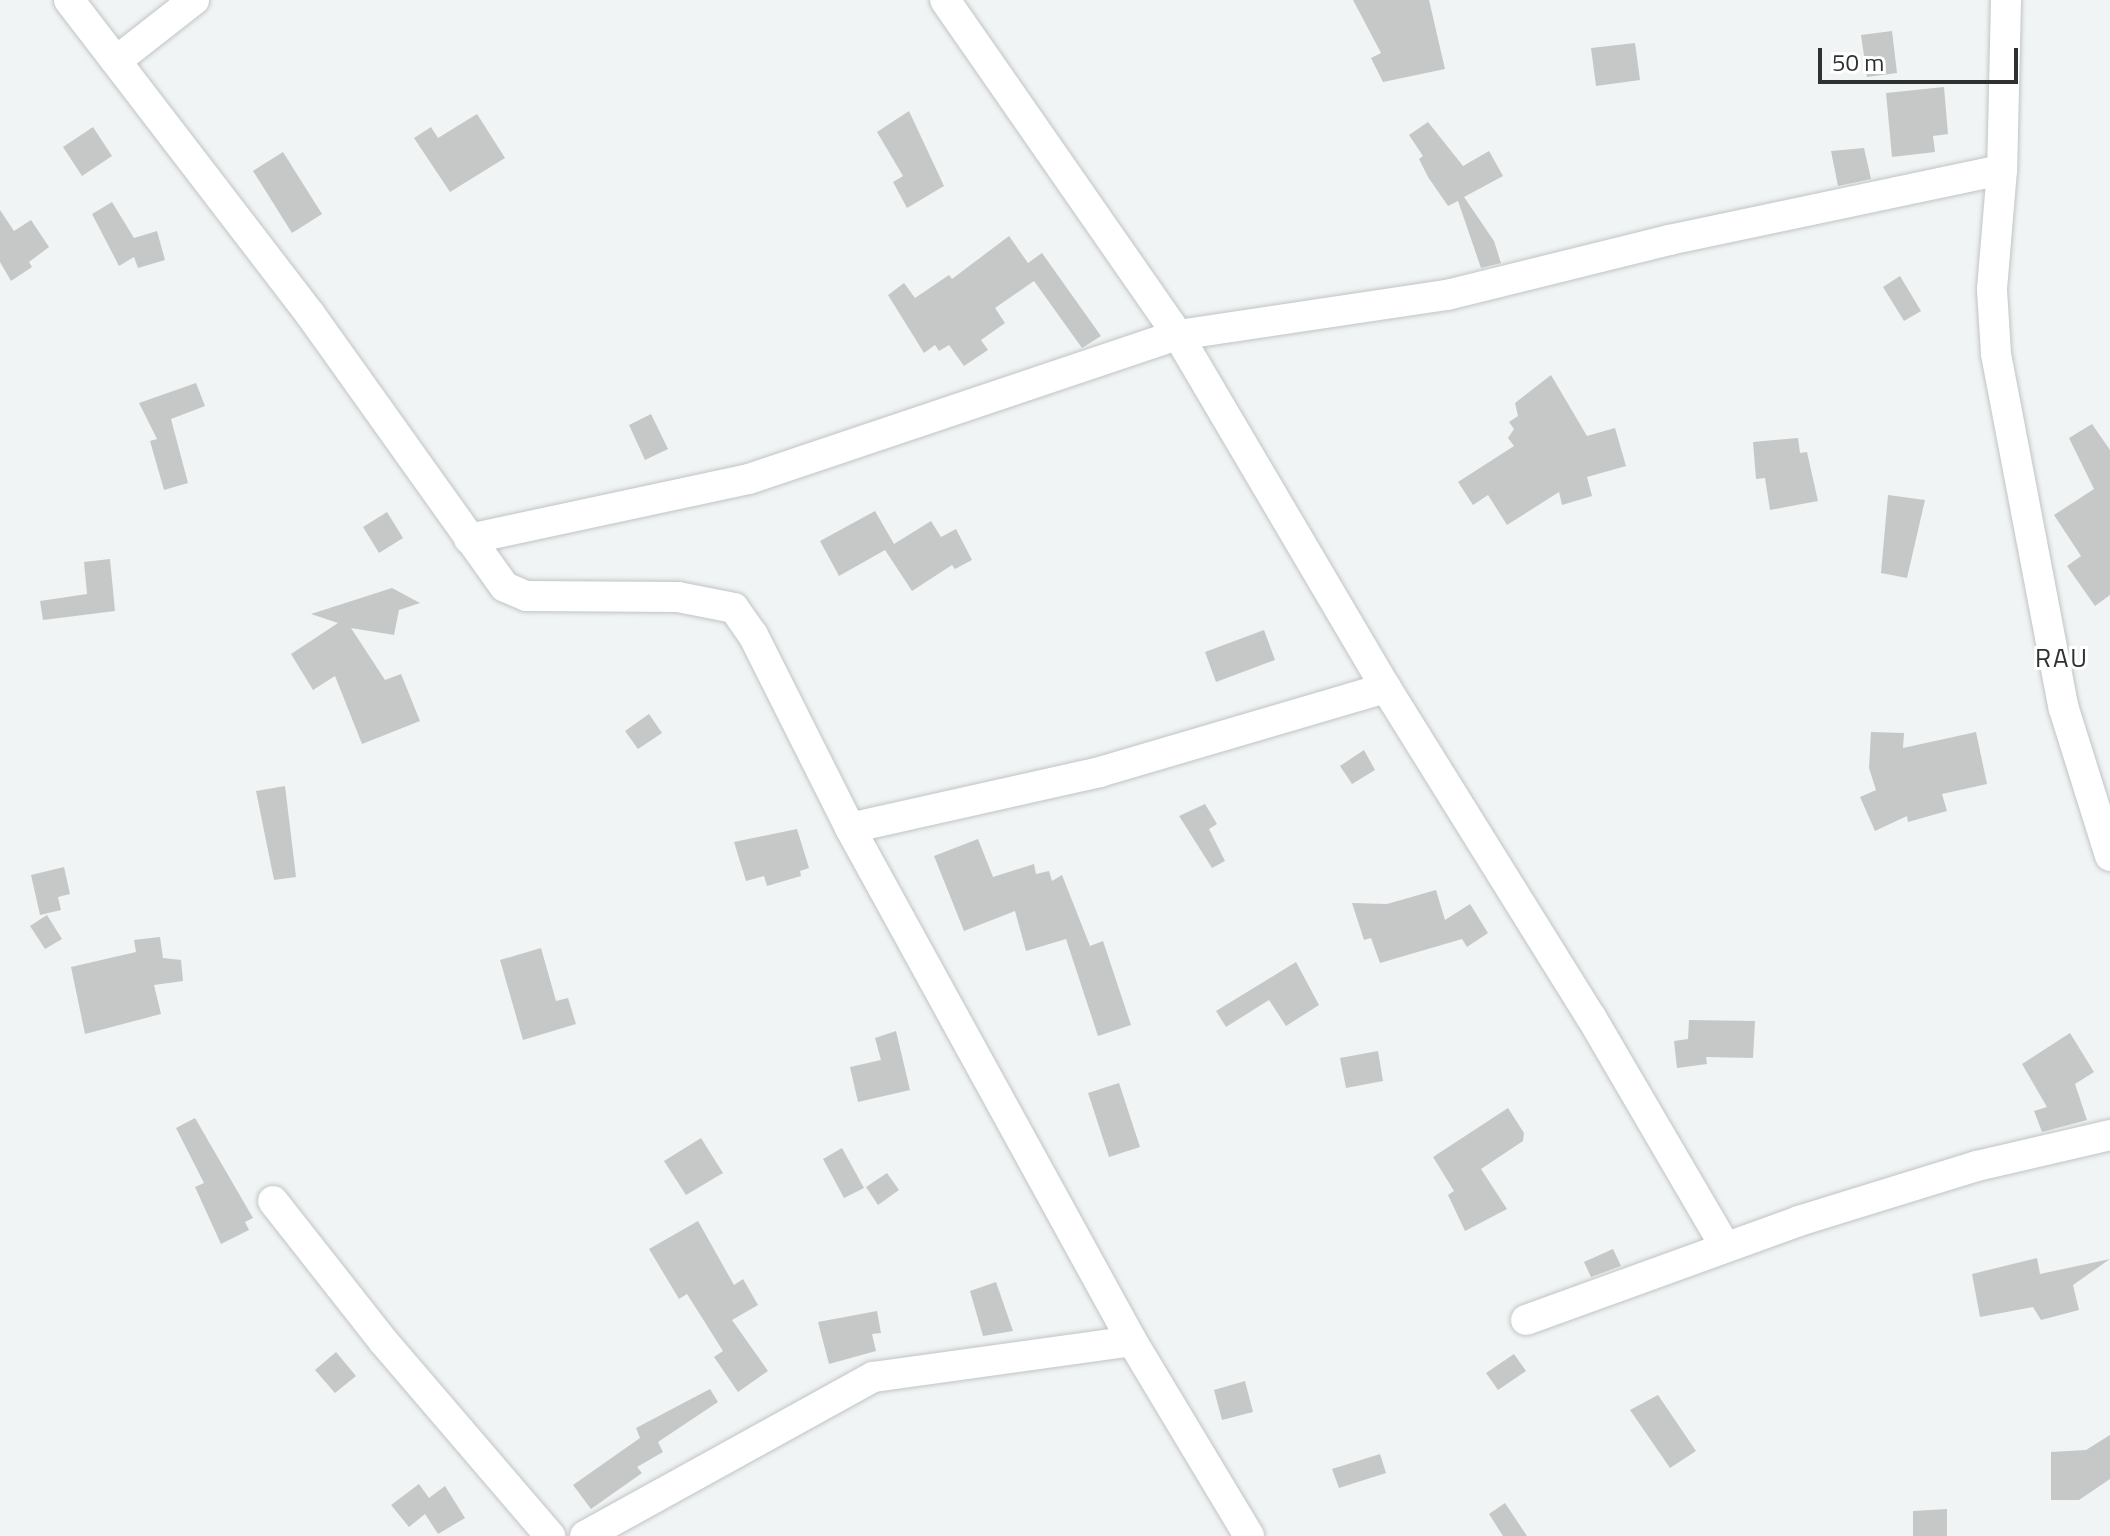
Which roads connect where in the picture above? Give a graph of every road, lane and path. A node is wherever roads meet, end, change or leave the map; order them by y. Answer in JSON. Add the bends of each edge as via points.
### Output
{"nodes":[{"id":1,"x":69,"y":0,"type":"edge"},
{"id":2,"x":194,"y":0,"type":"edge"},
{"id":3,"x":945,"y":0,"type":"edge"},
{"id":4,"x":2006,"y":0,"type":"edge"},
{"id":5,"x":116,"y":61,"type":"junction"},
{"id":6,"x":2002,"y":170,"type":"junction"},
{"id":7,"x":1178,"y":335,"type":"junction"},
{"id":8,"x":469,"y":539,"type":"junction"},
{"id":9,"x":1386,"y":688,"type":"junction"},
{"id":10,"x":850,"y":828,"type":"junction"},
{"id":11,"x":2110,"y":856,"type":"edge"},
{"id":12,"x":2110,"y":1135,"type":"edge"},
{"id":13,"x":273,"y":1201,"type":"dead end"},
{"id":14,"x":1724,"y":1245,"type":"junction"},
{"id":15,"x":1526,"y":1320,"type":"dead end"},
{"id":16,"x":1132,"y":1341,"type":"junction"},
{"id":17,"x":550,"y":1536,"type":"edge"},
{"id":18,"x":585,"y":1536,"type":"edge"},
{"id":19,"x":1249,"y":1536,"type":"edge"}],
"edges":[{"from":1,"to":5,"type":"street"},
{"from":2,"to":5,"type":"street"},
{"from":3,"to":7,"type":"street"},
{"from":4,"to":6,"type":"street"},
{"from":5,"to":8,"type":"street","via":[[310,314]]},
{"from":6,"to":7,"type":"street","via":[[1711,231],[1447,295]]},
{"from":6,"to":11,"type":"street","via":[[1992,290],[1996,354],[2064,709]]},
{"from":7,"to":8,"type":"street","via":[[811,462]]},
{"from":7,"to":9,"type":"street"},
{"from":8,"to":10,"type":"street","via":[[505,587],[526,596],[678,597],[734,608],[753,635]]},
{"from":9,"to":10,"type":"street","via":[[1100,772]]},
{"from":9,"to":14,"type":"street","via":[[1591,1017]]},
{"from":10,"to":16,"type":"street"},
{"from":12,"to":14,"type":"street","via":[[1977,1166]]},
{"from":13,"to":17,"type":"street","via":[[383,1341]]},
{"from":14,"to":15,"type":"street"},
{"from":16,"to":18,"type":"street","via":[[873,1377]]},
{"from":16,"to":19,"type":"street"}]}
